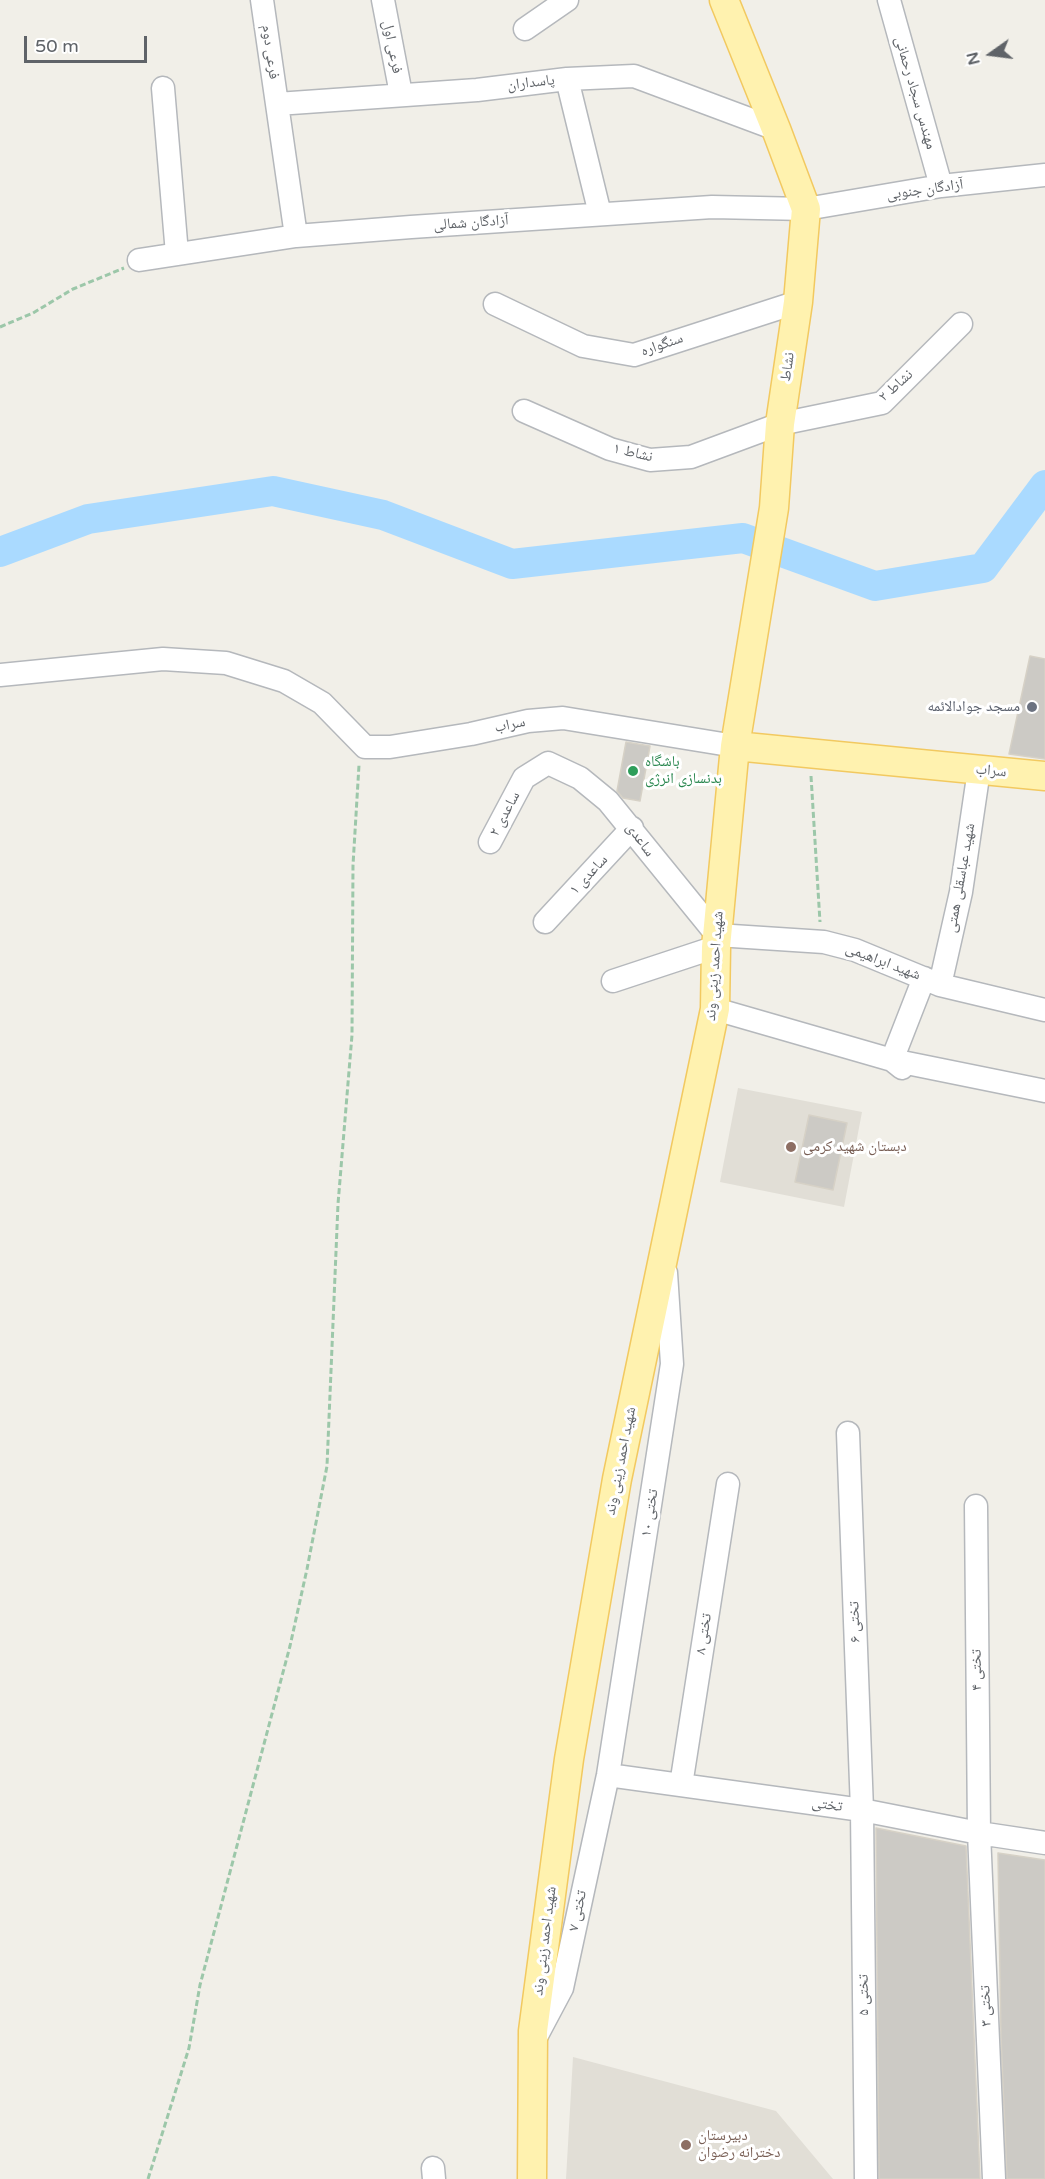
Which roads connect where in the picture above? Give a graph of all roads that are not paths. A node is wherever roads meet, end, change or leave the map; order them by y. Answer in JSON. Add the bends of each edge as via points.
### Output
{"nodes":[{"id":1,"x":262,"y":0,"type":"edge"},
{"id":2,"x":383,"y":0,"type":"edge"},
{"id":3,"x":567,"y":0,"type":"edge"},
{"id":4,"x":724,"y":0,"type":"edge"},
{"id":5,"x":889,"y":0,"type":"edge"},
{"id":6,"x":525,"y":29,"type":"dead end"},
{"id":7,"x":567,"y":79,"type":"junction"},
{"id":8,"x":163,"y":88,"type":"dead end"},
{"id":9,"x":401,"y":94,"type":"junction"},
{"id":10,"x":278,"y":104,"type":"junction"},
{"id":11,"x":776,"y":129,"type":"junction"},
{"id":12,"x":1045,"y":175,"type":"edge"},
{"id":13,"x":941,"y":186,"type":"junction"},
{"id":14,"x":806,"y":209,"type":"junction"},
{"id":15,"x":600,"y":214,"type":"junction"},
{"id":16,"x":296,"y":236,"type":"junction"},
{"id":17,"x":177,"y":254,"type":"junction"},
{"id":18,"x":139,"y":260,"type":"road end"},
{"id":19,"x":798,"y":302,"type":"junction"},
{"id":20,"x":495,"y":304,"type":"dead end"},
{"id":21,"x":961,"y":324,"type":"dead end"},
{"id":22,"x":525,"y":411,"type":"dead end"},
{"id":23,"x":780,"y":424,"type":"junction"},
{"id":24,"x":0,"y":675,"type":"edge"},
{"id":25,"x":735,"y":746,"type":"junction"},
{"id":26,"x":548,"y":763,"type":"joint"},
{"id":27,"x":980,"y":770,"type":"junction"},
{"id":28,"x":1045,"y":776,"type":"edge"},
{"id":29,"x":632,"y":828,"type":"junction"},
{"id":30,"x":490,"y":842,"type":"dead end"},
{"id":31,"x":545,"y":922,"type":"dead end"},
{"id":32,"x":716,"y":941,"type":"junction"},
{"id":33,"x":613,"y":981,"type":"dead end"},
{"id":34,"x":932,"y":981,"type":"junction"},
{"id":35,"x":715,"y":1009,"type":"junction"},
{"id":36,"x":1045,"y":1010,"type":"edge"},
{"id":37,"x":892,"y":1060,"type":"junction"},
{"id":38,"x":1045,"y":1091,"type":"edge"},
{"id":39,"x":1045,"y":1103,"type":"edge"},
{"id":40,"x":665,"y":1251,"type":"junction"},
{"id":41,"x":848,"y":1433,"type":"dead end"},
{"id":42,"x":728,"y":1484,"type":"dead end"},
{"id":43,"x":976,"y":1506,"type":"dead end"},
{"id":44,"x":608,"y":1775,"type":"junction"},
{"id":45,"x":681,"y":1785,"type":"junction"},
{"id":46,"x":862,"y":1810,"type":"junction"},
{"id":47,"x":979,"y":1833,"type":"junction"},
{"id":48,"x":1045,"y":1843,"type":"edge"},
{"id":49,"x":533,"y":2043,"type":"junction"},
{"id":50,"x":532,"y":2179,"type":"edge"},
{"id":51,"x":866,"y":2179,"type":"edge"},
{"id":52,"x":994,"y":2179,"type":"edge"}],
"edges":[{"from":1,"to":10,"type":"street","name":"فرعی دوم"},
{"from":2,"to":9,"type":"street","name":"فرعی اول"},
{"from":3,"to":6,"type":"street"},
{"from":4,"to":11,"type":"main road","name":"نشاط"},
{"from":5,"to":13,"type":"street","name":"مهندس سجاد رحمانی"},
{"from":7,"to":9,"type":"street","name":"پاسداران"},
{"from":7,"to":11,"type":"street","name":"پاسداران","via":[[634,76]]},
{"from":7,"to":15,"type":"street"},
{"from":8,"to":17,"type":"street"},
{"from":9,"to":10,"type":"street","name":"پاسداران"},
{"from":10,"to":16,"type":"street","name":"فرعی دوم"},
{"from":11,"to":14,"type":"main road","name":"نشاط"},
{"from":12,"to":13,"type":"street","name":"آزادگان جنوبی"},
{"from":13,"to":14,"type":"street","name":"آزادگان جنوبی"},
{"from":14,"to":15,"type":"street","name":"آزادگان شمالی","via":[[712,207]]},
{"from":14,"to":19,"type":"main road","name":"نشاط"},
{"from":15,"to":16,"type":"street","name":"آزادگان شمالی"},
{"from":16,"to":17,"type":"street","name":"آزادگان شمالی"},
{"from":17,"to":18,"type":"street","name":"آزادگان شمالی"},
{"from":19,"to":20,"type":"street","name":"سنگواره","via":[[634,355],[583,346]]},
{"from":19,"to":23,"type":"main road","name":"نشاط"},
{"from":21,"to":23,"type":"street","name":"نشاط ۲","via":[[882,403]]},
{"from":22,"to":23,"type":"street","name":"نشاط ۱","via":[[610,448],[650,460],[691,457]]},
{"from":23,"to":25,"type":"main road","name":"نشاط","via":[[764,580]]},
{"from":24,"to":25,"type":"street","name":"سراب","via":[[163,658],[226,663],[284,681],[322,704],[365,747],[390,747],[563,718]]},
{"from":25,"to":27,"type":"main road","name":"سراب"},
{"from":25,"to":32,"type":"main road","name":"شهید احمد زینی وند"},
{"from":26,"to":29,"type":"street","name":"ساعدی","via":[[580,778]]},
{"from":26,"to":30,"type":"street","name":"ساعدی ۲","via":[[524,778]]},
{"from":27,"to":28,"type":"main road","name":"سراب"},
{"from":27,"to":34,"type":"street","name":"شهید عباسقلی همتی","via":[[961,892]]},
{"from":29,"to":31,"type":"street","name":"ساعدی ۱"},
{"from":29,"to":32,"type":"street","name":"ساعدی"},
{"from":32,"to":33,"type":"street"},
{"from":32,"to":34,"type":"street","name":"شهید ابراهیمی","via":[[820,941],[855,950]]},
{"from":32,"to":35,"type":"main road","name":"شهید احمد زینی وند"},
{"from":34,"to":36,"type":"street","name":"شهید ابراهیمی"},
{"from":34,"to":37,"type":"street","name":"شهید عباسقلی همتی"},
{"from":35,"to":37,"type":"street"},
{"from":35,"to":40,"type":"main road","name":"شهید احمد زینی وند"},
{"from":37,"to":38,"type":"street"},
{"from":37,"to":39,"type":"street","via":[[913,1077]]},
{"from":40,"to":44,"type":"street","name":"تختی ۱۰","via":[[672,1364]]},
{"from":40,"to":49,"type":"main road","name":"شهید احمد زینی وند","via":[[617,1479],[568,1759]]},
{"from":41,"to":46,"type":"street","name":"تختی ۶"},
{"from":42,"to":45,"type":"street","name":"تختی ۸"},
{"from":43,"to":47,"type":"street","name":"تختی ۴"},
{"from":44,"to":45,"type":"street","name":"تختی"},
{"from":44,"to":49,"type":"street","name":"تختی ۷","via":[[562,1988]]},
{"from":45,"to":46,"type":"street","name":"تختی"},
{"from":46,"to":47,"type":"street","name":"تختی"},
{"from":46,"to":51,"type":"street","name":"تختی ۵"},
{"from":47,"to":48,"type":"street","name":"تختی"},
{"from":47,"to":52,"type":"street","name":"تختی ۳"},
{"from":49,"to":50,"type":"main road","name":"شهید احمد زینی وند"}]}
